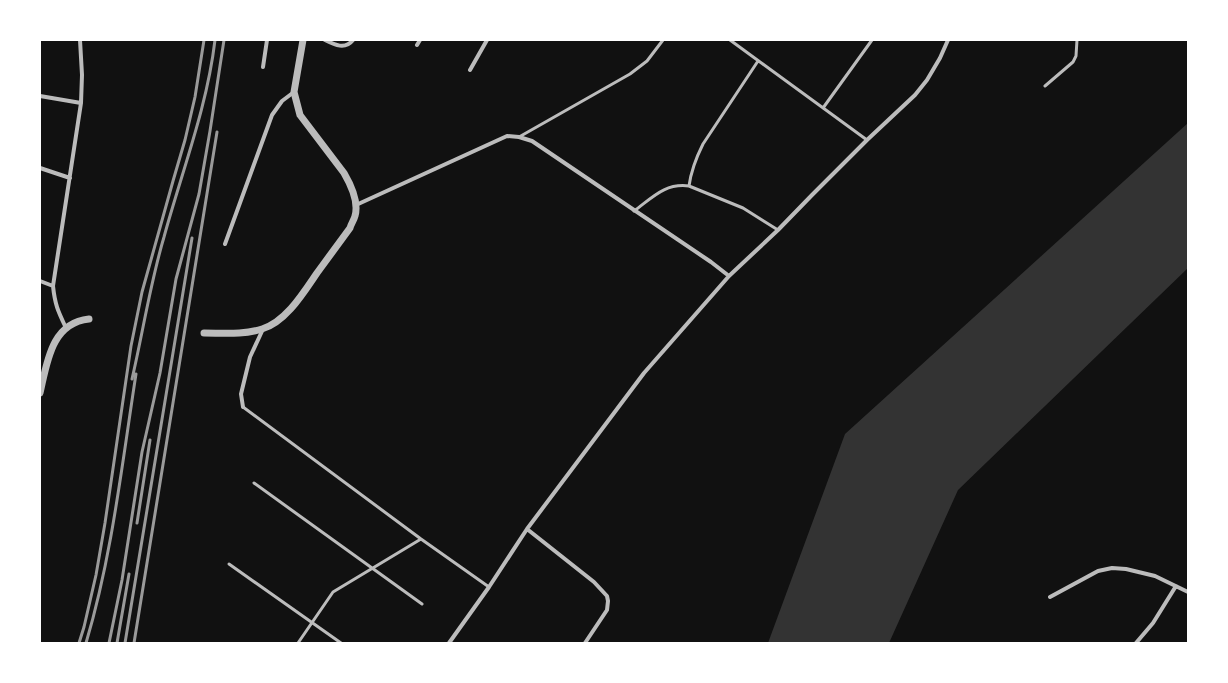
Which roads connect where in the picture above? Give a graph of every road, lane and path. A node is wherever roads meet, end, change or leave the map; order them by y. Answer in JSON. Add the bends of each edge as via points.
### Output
{"nodes":[{"id":1,"x":80,"y":40,"type":"edge"},
{"id":2,"x":267,"y":40,"type":"edge"},
{"id":3,"x":302,"y":40,"type":"edge"},
{"id":4,"x":325,"y":40,"type":"edge"},
{"id":5,"x":353,"y":40,"type":"edge"},
{"id":6,"x":420,"y":40,"type":"edge"},
{"id":7,"x":487,"y":40,"type":"edge"},
{"id":8,"x":663,"y":40,"type":"edge"},
{"id":9,"x":730,"y":40,"type":"edge"},
{"id":10,"x":872,"y":40,"type":"edge"},
{"id":11,"x":948,"y":40,"type":"edge"},
{"id":12,"x":1077,"y":40,"type":"edge"},
{"id":13,"x":417,"y":45,"type":"dead end"},
{"id":14,"x":758,"y":61,"type":"junction"},
{"id":15,"x":263,"y":67,"type":"dead end"},
{"id":16,"x":470,"y":70,"type":"dead end"},
{"id":17,"x":1045,"y":86,"type":"dead end"},
{"id":18,"x":294,"y":92,"type":"junction"},
{"id":19,"x":40,"y":96,"type":"edge"},
{"id":20,"x":82,"y":103,"type":"junction"},
{"id":21,"x":823,"y":108,"type":"junction"},
{"id":22,"x":519,"y":137,"type":"junction"},
{"id":23,"x":866,"y":140,"type":"junction"},
{"id":24,"x":40,"y":168,"type":"edge"},
{"id":25,"x":70,"y":178,"type":"junction"},
{"id":26,"x":689,"y":186,"type":"junction"},
{"id":27,"x":356,"y":205,"type":"junction"},
{"id":28,"x":634,"y":211,"type":"junction"},
{"id":29,"x":778,"y":230,"type":"junction"},
{"id":30,"x":225,"y":244,"type":"dead end"},
{"id":31,"x":729,"y":276,"type":"junction"},
{"id":32,"x":40,"y":281,"type":"edge"},
{"id":33,"x":53,"y":286,"type":"junction"},
{"id":34,"x":89,"y":319,"type":"dead end"},
{"id":35,"x":66,"y":328,"type":"junction"},
{"id":36,"x":263,"y":329,"type":"junction"},
{"id":37,"x":204,"y":332,"type":"dead end"},
{"id":38,"x":43,"y":365,"type":"edge"},
{"id":39,"x":40,"y":393,"type":"edge"},
{"id":40,"x":243,"y":407,"type":"joint"},
{"id":41,"x":254,"y":483,"type":"dead end"},
{"id":42,"x":527,"y":529,"type":"junction"},
{"id":43,"x":421,"y":539,"type":"junction"},
{"id":44,"x":229,"y":564,"type":"dead end"},
{"id":45,"x":372,"y":569,"type":"junction"},
{"id":46,"x":1176,"y":586,"type":"junction"},
{"id":47,"x":489,"y":587,"type":"junction"},
{"id":48,"x":1188,"y":592,"type":"edge"},
{"id":49,"x":1050,"y":597,"type":"dead end"},
{"id":50,"x":422,"y":604,"type":"dead end"},
{"id":51,"x":312,"y":623,"type":"junction"},
{"id":52,"x":298,"y":643,"type":"edge"},
{"id":53,"x":341,"y":643,"type":"edge"},
{"id":54,"x":449,"y":643,"type":"edge"},
{"id":55,"x":585,"y":643,"type":"edge"},
{"id":56,"x":1136,"y":643,"type":"edge"}],
"edges":[{"from":1,"to":20,"type":"street"},
{"from":2,"to":15,"type":"street"},
{"from":3,"to":18,"type":"street"},
{"from":4,"to":5,"type":"street","via":[[336,46],[346,46]]},
{"from":6,"to":13,"type":"street"},
{"from":7,"to":16,"type":"street"},
{"from":8,"to":22,"type":"lane","via":[[647,61],[630,74]]},
{"from":9,"to":14,"type":"lane"},
{"from":10,"to":21,"type":"lane"},
{"from":11,"to":23,"type":"street","via":[[927,80],[915,95]]},
{"from":12,"to":17,"type":"lane","via":[[1076,56],[1072,62]]},
{"from":14,"to":21,"type":"lane"},
{"from":14,"to":26,"type":"lane","via":[[703,144],[697,155]]},
{"from":18,"to":27,"type":"street","via":[[300,115],[344,173],[350,183]]},
{"from":18,"to":30,"type":"street","via":[[282,101],[272,115]]},
{"from":19,"to":20,"type":"street"},
{"from":20,"to":25,"type":"street"},
{"from":21,"to":23,"type":"lane"},
{"from":22,"to":27,"type":"street","via":[[507,136]]},
{"from":22,"to":28,"type":"street","via":[[532,141]]},
{"from":23,"to":29,"type":"street"},
{"from":24,"to":25,"type":"street"},
{"from":25,"to":33,"type":"street"},
{"from":26,"to":28,"type":"lane","via":[[669,187]]},
{"from":26,"to":29,"type":"lane","via":[[743,208]]},
{"from":27,"to":36,"type":"street","via":[[350,228],[299,299],[275,323]]},
{"from":28,"to":31,"type":"street"},
{"from":29,"to":31,"type":"street"},
{"from":31,"to":42,"type":"street","via":[[644,373]]},
{"from":32,"to":33,"type":"street"},
{"from":33,"to":35,"type":"street","via":[[57,311]]},
{"from":34,"to":35,"type":"street"},
{"from":35,"to":38,"type":"street"},
{"from":36,"to":37,"type":"street","via":[[234,334]]},
{"from":36,"to":40,"type":"street","via":[[250,357],[241,394]]},
{"from":38,"to":39,"type":"street"},
{"from":40,"to":43,"type":"lane"},
{"from":41,"to":45,"type":"lane"},
{"from":42,"to":47,"type":"street"},
{"from":42,"to":55,"type":"street","via":[[594,582],[607,596],[607,610]]},
{"from":43,"to":45,"type":"lane"},
{"from":43,"to":47,"type":"lane"},
{"from":44,"to":51,"type":"lane"},
{"from":45,"to":50,"type":"lane"},
{"from":45,"to":51,"type":"lane","via":[[333,592]]},
{"from":46,"to":48,"type":"street"},
{"from":46,"to":49,"type":"street","via":[[1155,576],[1112,568],[1098,571]]},
{"from":46,"to":56,"type":"street","via":[[1153,623]]},
{"from":47,"to":54,"type":"street"},
{"from":51,"to":52,"type":"lane"},
{"from":51,"to":53,"type":"lane"}]}
